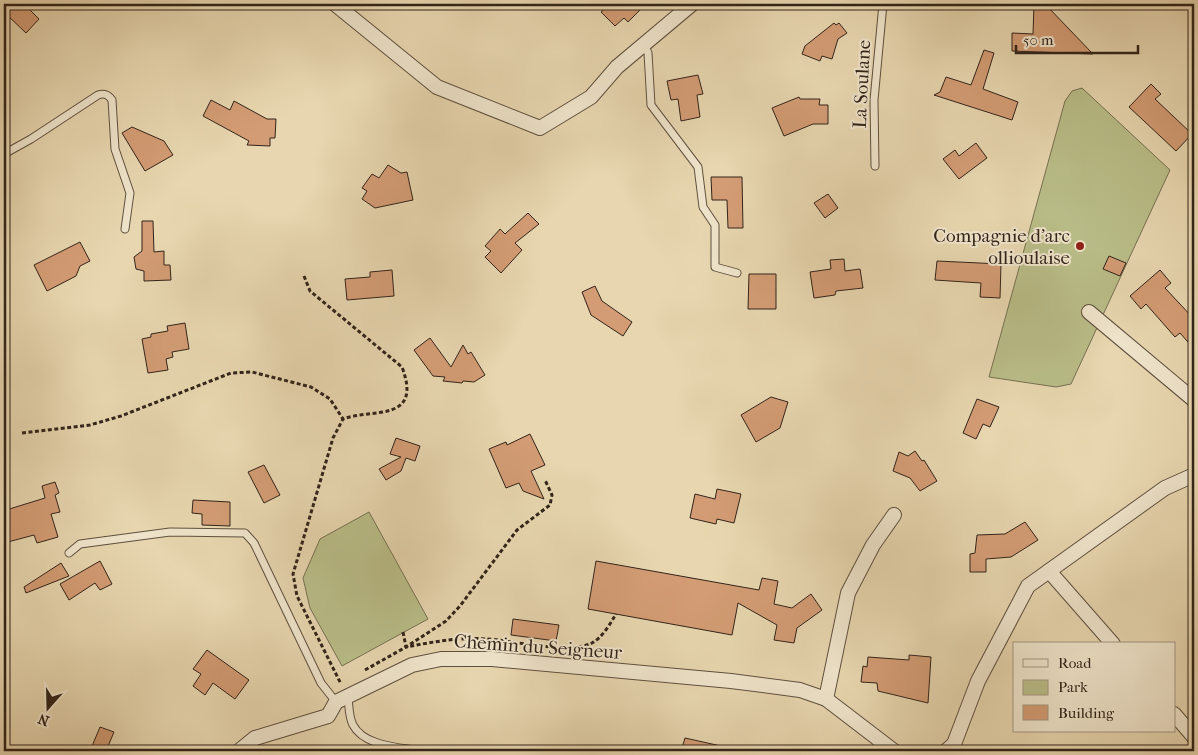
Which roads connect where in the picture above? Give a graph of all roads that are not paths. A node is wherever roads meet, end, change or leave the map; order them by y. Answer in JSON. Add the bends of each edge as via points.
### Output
{"nodes":[{"id":1,"x":335,"y":4,"type":"edge"},
{"id":2,"x":692,"y":4,"type":"edge"},
{"id":3,"x":883,"y":4,"type":"edge"},
{"id":4,"x":644,"y":44,"type":"junction"},
{"id":5,"x":4,"y":154,"type":"edge"},
{"id":6,"x":875,"y":166,"type":"dead end"},
{"id":7,"x":125,"y":229,"type":"dead end"},
{"id":8,"x":737,"y":273,"type":"dead end"},
{"id":9,"x":1089,"y":312,"type":"dead end"},
{"id":10,"x":1194,"y":400,"type":"edge"},
{"id":11,"x":1194,"y":475,"type":"edge"},
{"id":12,"x":894,"y":515,"type":"dead end"},
{"id":13,"x":69,"y":553,"type":"dead end"},
{"id":14,"x":1049,"y":571,"type":"junction"},
{"id":15,"x":1111,"y":642,"type":"edge"},
{"id":16,"x":826,"y":699,"type":"junction"},
{"id":17,"x":342,"y":700,"type":"junction"},
{"id":18,"x":1176,"y":716,"type":"edge"},
{"id":19,"x":1194,"y":737,"type":"edge"},
{"id":20,"x":253,"y":745,"type":"edge"},
{"id":21,"x":239,"y":751,"type":"edge"},
{"id":22,"x":419,"y":751,"type":"edge"},
{"id":23,"x":894,"y":751,"type":"edge"},
{"id":24,"x":946,"y":751,"type":"edge"}],
"edges":[{"from":1,"to":4,"type":"street","via":[[437,87],[540,128],[591,97],[617,67]]},
{"from":2,"to":4,"type":"street"},
{"from":3,"to":6,"type":"lane","name":"La Soulane","via":[[874,100]]},
{"from":4,"to":8,"type":"lane","via":[[648,53],[651,105],[698,167],[703,208],[715,225],[715,267]]},
{"from":5,"to":7,"type":"lane","via":[[98,95],[110,96],[116,154],[130,194]]},
{"from":9,"to":10,"type":"street"},
{"from":11,"to":14,"type":"street","via":[[1166,488]]},
{"from":12,"to":16,"type":"street","via":[[873,545],[848,593]]},
{"from":13,"to":17,"type":"lane","via":[[80,544],[170,532],[244,534],[254,543],[321,683]]},
{"from":14,"to":15,"type":"street"},
{"from":14,"to":24,"type":"street","via":[[1028,586],[978,681],[954,744]]},
{"from":16,"to":17,"type":"street","name":"Chemin du Seigneur","via":[[800,690],[731,681],[492,659],[441,659],[412,665]]},
{"from":16,"to":23,"type":"street","name":"Chemin du Seigneur"},
{"from":17,"to":20,"type":"street","name":"Chemin du Seigneur","via":[[328,716]]},
{"from":17,"to":22,"type":"lane","via":[[360,735],[381,744]]},
{"from":18,"to":19,"type":"street"},
{"from":20,"to":21,"type":"street","name":"Chemin du Seigneur"}]}
